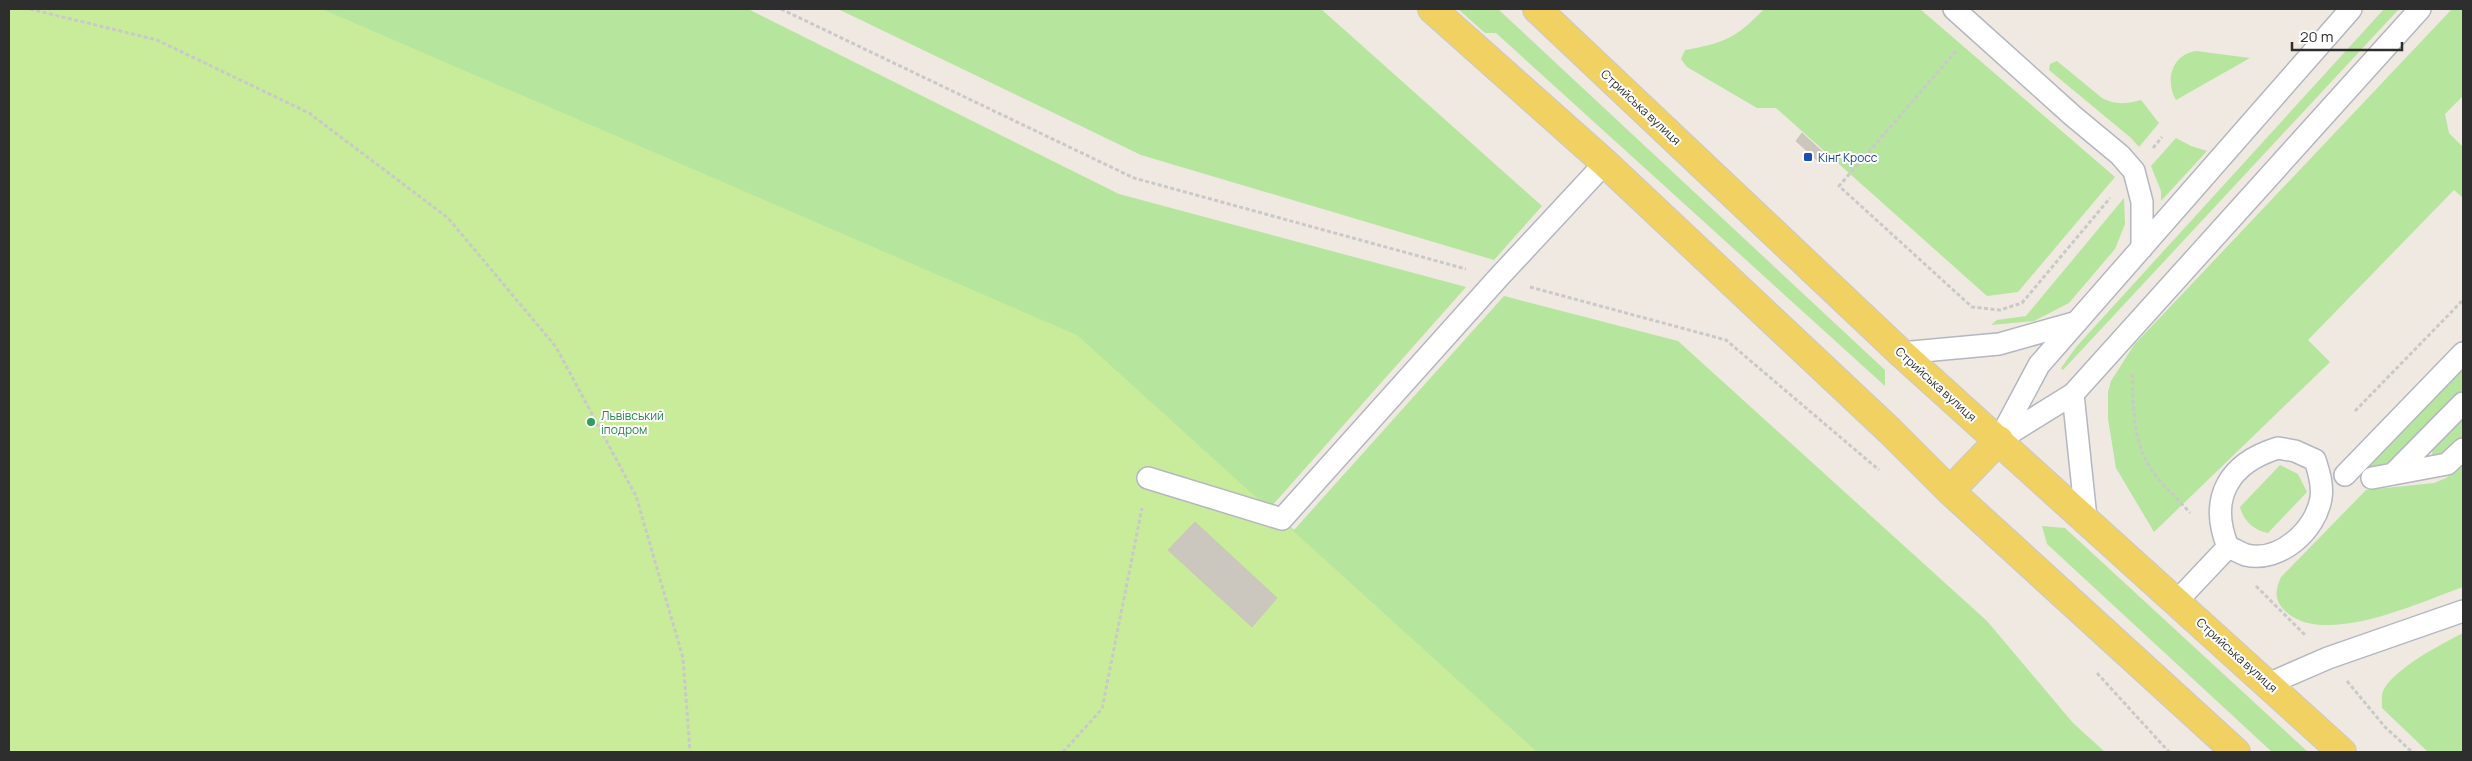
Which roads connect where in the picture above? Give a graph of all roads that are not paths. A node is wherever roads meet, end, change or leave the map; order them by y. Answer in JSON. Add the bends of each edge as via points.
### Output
{"nodes":[{"id":1,"x":1432,"y":9,"type":"edge"},
{"id":2,"x":1537,"y":9,"type":"edge"},
{"id":3,"x":1954,"y":9,"type":"edge"},
{"id":4,"x":2352,"y":9,"type":"edge"},
{"id":5,"x":2420,"y":9,"type":"edge"},
{"id":6,"x":1605,"y":164,"type":"junction"},
{"id":7,"x":2142,"y":248,"type":"junction"},
{"id":8,"x":2077,"y":322,"type":"junction"},
{"id":9,"x":2463,"y":352,"type":"edge"},
{"id":10,"x":1901,"y":353,"type":"junction"},
{"id":11,"x":2073,"y":394,"type":"junction"},
{"id":12,"x":2463,"y":403,"type":"edge"},
{"id":13,"x":1999,"y":440,"type":"junction"},
{"id":14,"x":2463,"y":449,"type":"edge"},
{"id":15,"x":2393,"y":474,"type":"junction"},
{"id":16,"x":2345,"y":475,"type":"dead end"},
{"id":17,"x":1148,"y":478,"type":"road end"},
{"id":18,"x":2372,"y":478,"type":"dead end"},
{"id":19,"x":1950,"y":491,"type":"junction"},
{"id":20,"x":2086,"y":518,"type":"junction"},
{"id":21,"x":2225,"y":550,"type":"junction"},
{"id":22,"x":2177,"y":601,"type":"junction"},
{"id":23,"x":2463,"y":611,"type":"edge"},
{"id":24,"x":2268,"y":684,"type":"junction"},
{"id":25,"x":2236,"y":752,"type":"edge"},
{"id":26,"x":2342,"y":752,"type":"edge"}],
"edges":[{"from":1,"to":6,"type":"main road"},
{"from":2,"to":10,"type":"main road","name":"Стрийська вулиця"},
{"from":3,"to":7,"type":"lane","via":[[2120,155],[2134,171],[2142,202]]},
{"from":4,"to":7,"type":"lane"},
{"from":5,"to":11,"type":"lane"},
{"from":6,"to":17,"type":"lane","via":[[1282,518]]},
{"from":6,"to":19,"type":"main road"},
{"from":7,"to":8,"type":"lane"},
{"from":8,"to":10,"type":"lane","via":[[1999,344]]},
{"from":8,"to":13,"type":"lane","via":[[2039,365]]},
{"from":9,"to":16,"type":"lane"},
{"from":10,"to":13,"type":"main road","name":"Стрийська вулиця"},
{"from":11,"to":13,"type":"lane"},
{"from":11,"to":20,"type":"lane"},
{"from":12,"to":15,"type":"lane"},
{"from":13,"to":19,"type":"main road"},
{"from":13,"to":20,"type":"main road","name":"Стрийська вулиця"},
{"from":14,"to":15,"type":"lane","via":[[2447,464]]},
{"from":15,"to":18,"type":"lane"},
{"from":19,"to":25,"type":"main road"},
{"from":20,"to":22,"type":"main road","name":"Стрийська вулиця"},
{"from":21,"to":21,"type":"lane","via":[[2219,509],[2227,486],[2240,466],[2258,454],[2278,448],[2315,460],[2322,496],[2318,513],[2308,530],[2287,547],[2267,554],[2246,555]]},
{"from":21,"to":22,"type":"lane"},
{"from":22,"to":24,"type":"main road","name":"Стрийська вулиця"},
{"from":23,"to":24,"type":"lane","via":[[2328,658]]},
{"from":24,"to":26,"type":"main road","name":"Стрийська вулиця"}]}
